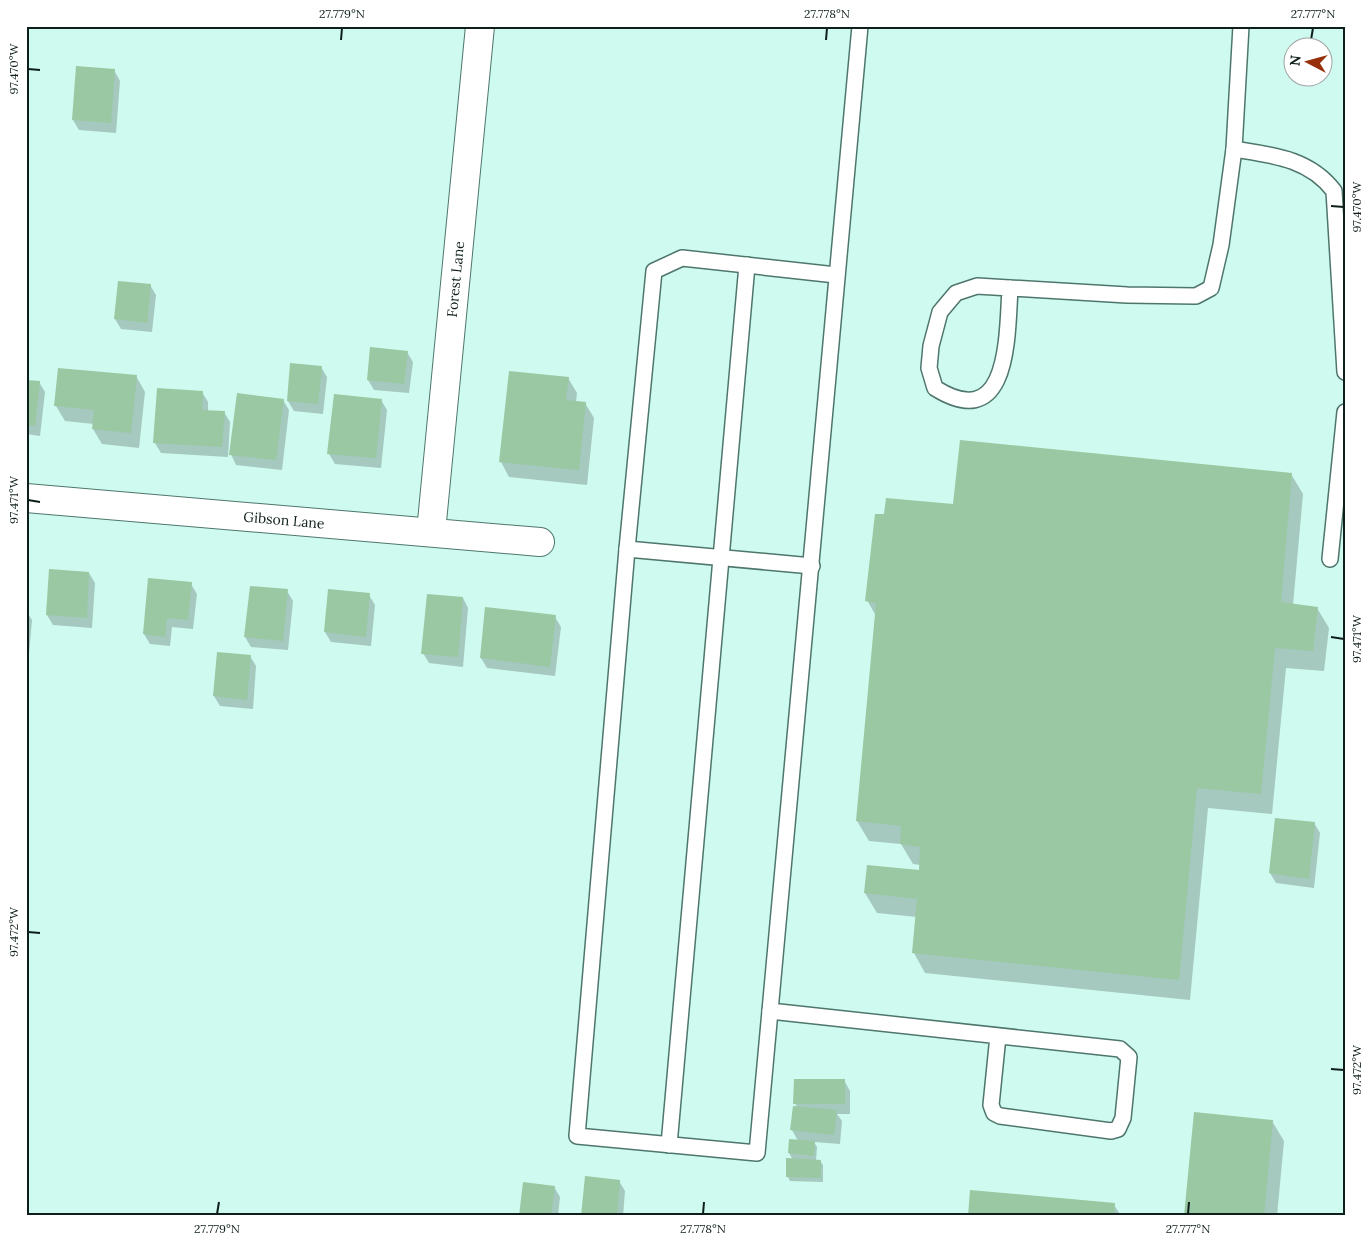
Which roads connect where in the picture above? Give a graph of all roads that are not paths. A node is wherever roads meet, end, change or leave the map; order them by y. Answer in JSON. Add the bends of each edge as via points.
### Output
{"nodes":[{"id":1,"x":480,"y":26,"type":"edge"},
{"id":2,"x":860,"y":26,"type":"edge"},
{"id":3,"x":1241,"y":26,"type":"edge"},
{"id":4,"x":1234,"y":149,"type":"junction"},
{"id":5,"x":747,"y":265,"type":"junction"},
{"id":6,"x":836,"y":276,"type":"junction"},
{"id":7,"x":1010,"y":288,"type":"junction"},
{"id":8,"x":1345,"y":372,"type":"edge"},
{"id":9,"x":1345,"y":412,"type":"edge"},
{"id":10,"x":26,"y":498,"type":"edge"},
{"id":11,"x":431,"y":532,"type":"junction"},
{"id":12,"x":540,"y":542,"type":"dead end"},
{"id":13,"x":627,"y":549,"type":"junction"},
{"id":14,"x":721,"y":557,"type":"junction"},
{"id":15,"x":1330,"y":559,"type":"dead end"},
{"id":16,"x":812,"y":566,"type":"junction"},
{"id":17,"x":770,"y":1011,"type":"junction"},
{"id":18,"x":998,"y":1036,"type":"junction"},
{"id":19,"x":669,"y":1145,"type":"junction"}],
"edges":[{"from":1,"to":11,"type":"street","name":"Forest Lane"},
{"from":2,"to":6,"type":"lane"},
{"from":3,"to":4,"type":"lane"},
{"from":4,"to":7,"type":"lane","via":[[1222,245],[1211,288],[1196,296]]},
{"from":4,"to":8,"type":"lane","via":[[1290,159],[1325,179],[1334,191]]},
{"from":5,"to":6,"type":"lane"},
{"from":5,"to":13,"type":"lane","via":[[682,258],[654,272]]},
{"from":5,"to":14,"type":"lane"},
{"from":6,"to":16,"type":"lane"},
{"from":7,"to":7,"type":"lane","via":[[977,286],[956,293],[940,312],[928,368],[935,388],[949,396],[967,400],[984,398],[997,384],[1007,346]]},
{"from":9,"to":15,"type":"lane"},
{"from":10,"to":11,"type":"street","name":"Gibson Lane"},
{"from":11,"to":12,"type":"street","name":"Gibson Lane"},
{"from":13,"to":14,"type":"lane"},
{"from":13,"to":19,"type":"lane","via":[[576,1136]]},
{"from":14,"to":16,"type":"lane"},
{"from":14,"to":19,"type":"lane"},
{"from":16,"to":17,"type":"lane"},
{"from":17,"to":18,"type":"lane"},
{"from":17,"to":19,"type":"lane","via":[[757,1153]]},
{"from":18,"to":18,"type":"lane","via":[[1125,1052],[1129,1057],[1123,1118],[1118,1129],[1102,1130],[994,1113],[991,1105]]}]}
